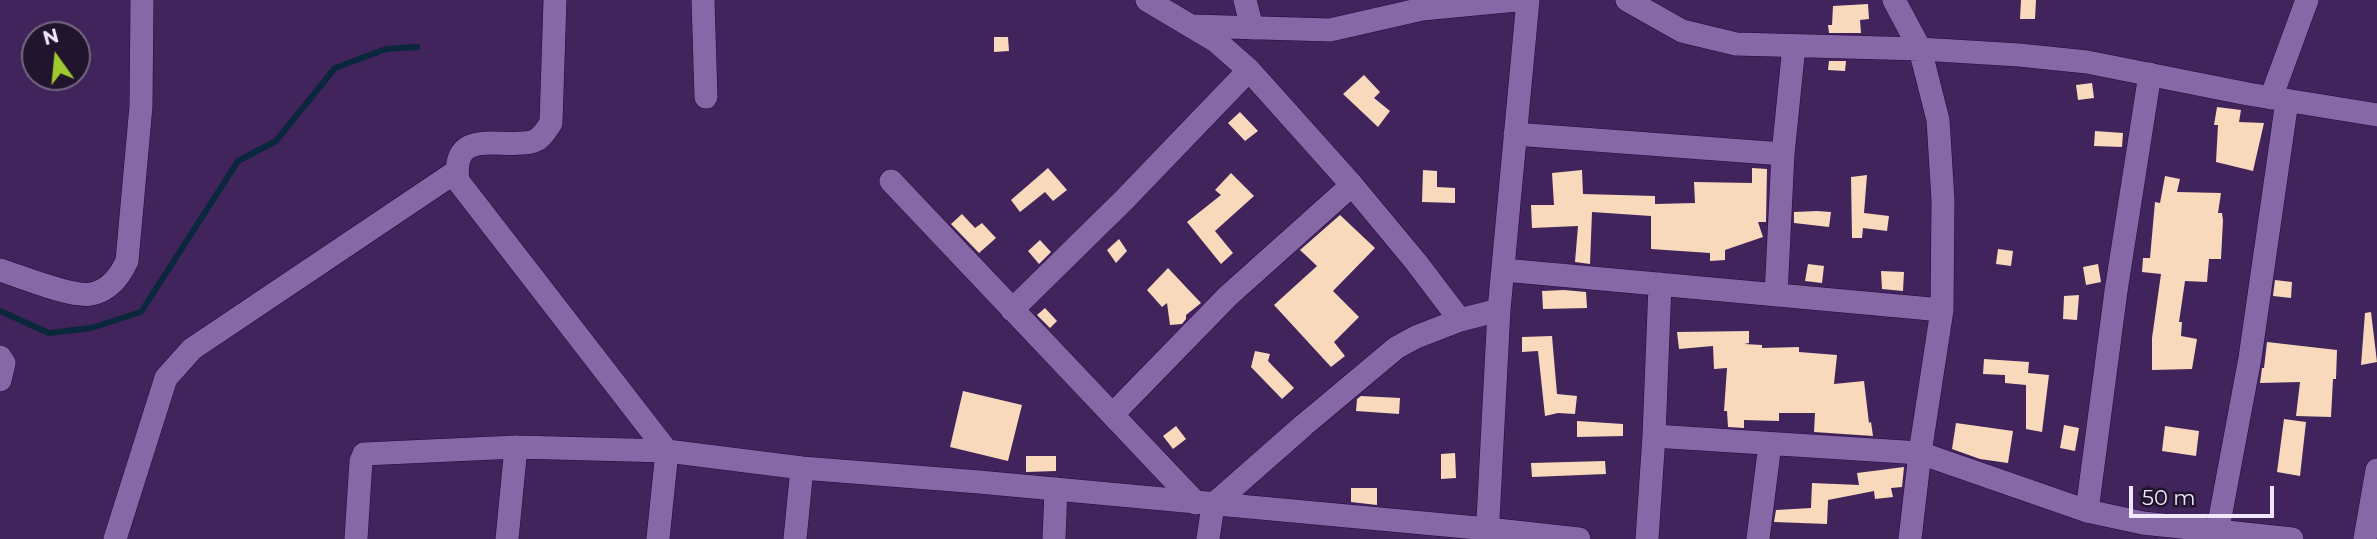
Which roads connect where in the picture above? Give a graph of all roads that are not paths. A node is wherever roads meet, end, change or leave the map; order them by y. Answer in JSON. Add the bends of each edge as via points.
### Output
{"nodes":[{"id":1,"x":142,"y":0,"type":"edge"},
{"id":2,"x":555,"y":0,"type":"edge"},
{"id":3,"x":703,"y":0,"type":"edge"},
{"id":4,"x":1147,"y":0,"type":"edge"},
{"id":5,"x":1245,"y":0,"type":"edge"},
{"id":6,"x":1517,"y":0,"type":"edge"},
{"id":7,"x":1528,"y":0,"type":"edge"},
{"id":8,"x":1627,"y":0,"type":"edge"},
{"id":9,"x":1894,"y":0,"type":"edge"},
{"id":10,"x":2307,"y":0,"type":"edge"},
{"id":11,"x":1193,"y":26,"type":"junction"},
{"id":12,"x":1252,"y":28,"type":"junction"},
{"id":13,"x":1794,"y":46,"type":"junction"},
{"id":14,"x":1920,"y":49,"type":"junction"},
{"id":15,"x":1249,"y":71,"type":"junction"},
{"id":16,"x":2150,"y":74,"type":"junction"},
{"id":17,"x":705,"y":97,"type":"dead end"},
{"id":18,"x":2279,"y":100,"type":"junction"},
{"id":19,"x":2377,"y":115,"type":"edge"},
{"id":20,"x":1515,"y":134,"type":"junction"},
{"id":21,"x":1783,"y":154,"type":"junction"},
{"id":22,"x":457,"y":170,"type":"junction"},
{"id":23,"x":891,"y":181,"type":"dead end"},
{"id":24,"x":1352,"y":185,"type":"junction"},
{"id":25,"x":0,"y":270,"type":"edge"},
{"id":26,"x":1504,"y":270,"type":"junction"},
{"id":27,"x":1660,"y":284,"type":"junction"},
{"id":28,"x":1776,"y":295,"type":"junction"},
{"id":29,"x":1012,"y":310,"type":"junction"},
{"id":30,"x":1499,"y":310,"type":"junction"},
{"id":31,"x":1942,"y":310,"type":"junction"},
{"id":32,"x":1460,"y":320,"type":"junction"},
{"id":33,"x":0,"y":357,"type":"edge"},
{"id":34,"x":0,"y":380,"type":"edge"},
{"id":35,"x":1113,"y":414,"type":"junction"},
{"id":36,"x":1654,"y":436,"type":"junction"},
{"id":37,"x":1770,"y":444,"type":"junction"},
{"id":38,"x":516,"y":447,"type":"junction"},
{"id":39,"x":667,"y":451,"type":"junction"},
{"id":40,"x":1920,"y":453,"type":"junction"},
{"id":41,"x":802,"y":468,"type":"junction"},
{"id":42,"x":2377,"y":470,"type":"edge"},
{"id":43,"x":1056,"y":489,"type":"junction"},
{"id":44,"x":1205,"y":504,"type":"junction"},
{"id":45,"x":2087,"y":511,"type":"junction"},
{"id":46,"x":1488,"y":534,"type":"edge"},
{"id":47,"x":2217,"y":535,"type":"edge"},
{"id":48,"x":115,"y":539,"type":"edge"},
{"id":49,"x":356,"y":539,"type":"edge"},
{"id":50,"x":507,"y":539,"type":"edge"},
{"id":51,"x":658,"y":539,"type":"edge"},
{"id":52,"x":795,"y":539,"type":"edge"},
{"id":53,"x":1054,"y":539,"type":"edge"},
{"id":54,"x":1208,"y":539,"type":"edge"},
{"id":55,"x":1579,"y":539,"type":"edge"},
{"id":56,"x":1647,"y":539,"type":"edge"},
{"id":57,"x":1758,"y":539,"type":"edge"},
{"id":58,"x":1910,"y":539,"type":"edge"},
{"id":59,"x":2292,"y":539,"type":"edge"},
{"id":60,"x":2365,"y":539,"type":"edge"}],
"edges":[{"from":1,"to":25,"type":"street","via":[[141,106],[127,261],[120,276],[91,294],[74,294]]},
{"from":2,"to":22,"type":"street","via":[[551,123],[531,142],[470,146]]},
{"from":3,"to":17,"type":"street"},
{"from":4,"to":11,"type":"street"},
{"from":5,"to":12,"type":"street"},
{"from":6,"to":12,"type":"street","via":[[1422,9],[1329,30]]},
{"from":7,"to":20,"type":"street"},
{"from":8,"to":13,"type":"street","via":[[1682,31],[1711,39]]},
{"from":9,"to":14,"type":"street"},
{"from":10,"to":18,"type":"street"},
{"from":11,"to":12,"type":"street"},
{"from":11,"to":15,"type":"street"},
{"from":13,"to":14,"type":"street"},
{"from":13,"to":21,"type":"street"},
{"from":14,"to":16,"type":"street","via":[[2060,59]]},
{"from":14,"to":31,"type":"street","via":[[1938,120]]},
{"from":15,"to":24,"type":"street"},
{"from":15,"to":29,"type":"street"},
{"from":16,"to":18,"type":"street"},
{"from":16,"to":45,"type":"street"},
{"from":18,"to":19,"type":"street"},
{"from":18,"to":47,"type":"street","via":[[2250,358]]},
{"from":20,"to":21,"type":"street"},
{"from":20,"to":26,"type":"street"},
{"from":21,"to":28,"type":"street"},
{"from":22,"to":39,"type":"street","via":[[458,181]]},
{"from":22,"to":48,"type":"street","via":[[180,360],[166,378]]},
{"from":23,"to":29,"type":"street"},
{"from":24,"to":32,"type":"street"},
{"from":24,"to":35,"type":"street","via":[[1228,296]]},
{"from":26,"to":27,"type":"street"},
{"from":26,"to":30,"type":"street"},
{"from":27,"to":28,"type":"street"},
{"from":27,"to":36,"type":"street"},
{"from":28,"to":31,"type":"street"},
{"from":29,"to":35,"type":"street"},
{"from":30,"to":32,"type":"street"},
{"from":30,"to":46,"type":"street"},
{"from":31,"to":40,"type":"street"},
{"from":32,"to":44,"type":"street","via":[[1396,348]]},
{"from":33,"to":34,"type":"street","via":[[4,363]]},
{"from":35,"to":44,"type":"street"},
{"from":36,"to":37,"type":"street"},
{"from":36,"to":56,"type":"street"},
{"from":37,"to":40,"type":"street"},
{"from":37,"to":57,"type":"street"},
{"from":38,"to":39,"type":"street"},
{"from":38,"to":49,"type":"street","via":[[364,454]]},
{"from":38,"to":50,"type":"street"},
{"from":39,"to":41,"type":"street"},
{"from":39,"to":51,"type":"street"},
{"from":40,"to":45,"type":"street"},
{"from":40,"to":58,"type":"street"},
{"from":41,"to":43,"type":"street"},
{"from":41,"to":52,"type":"street"},
{"from":42,"to":60,"type":"street"},
{"from":43,"to":44,"type":"street"},
{"from":43,"to":53,"type":"street"},
{"from":44,"to":46,"type":"street"},
{"from":44,"to":54,"type":"street"},
{"from":45,"to":47,"type":"street"},
{"from":46,"to":55,"type":"street"},
{"from":47,"to":59,"type":"street"}]}
